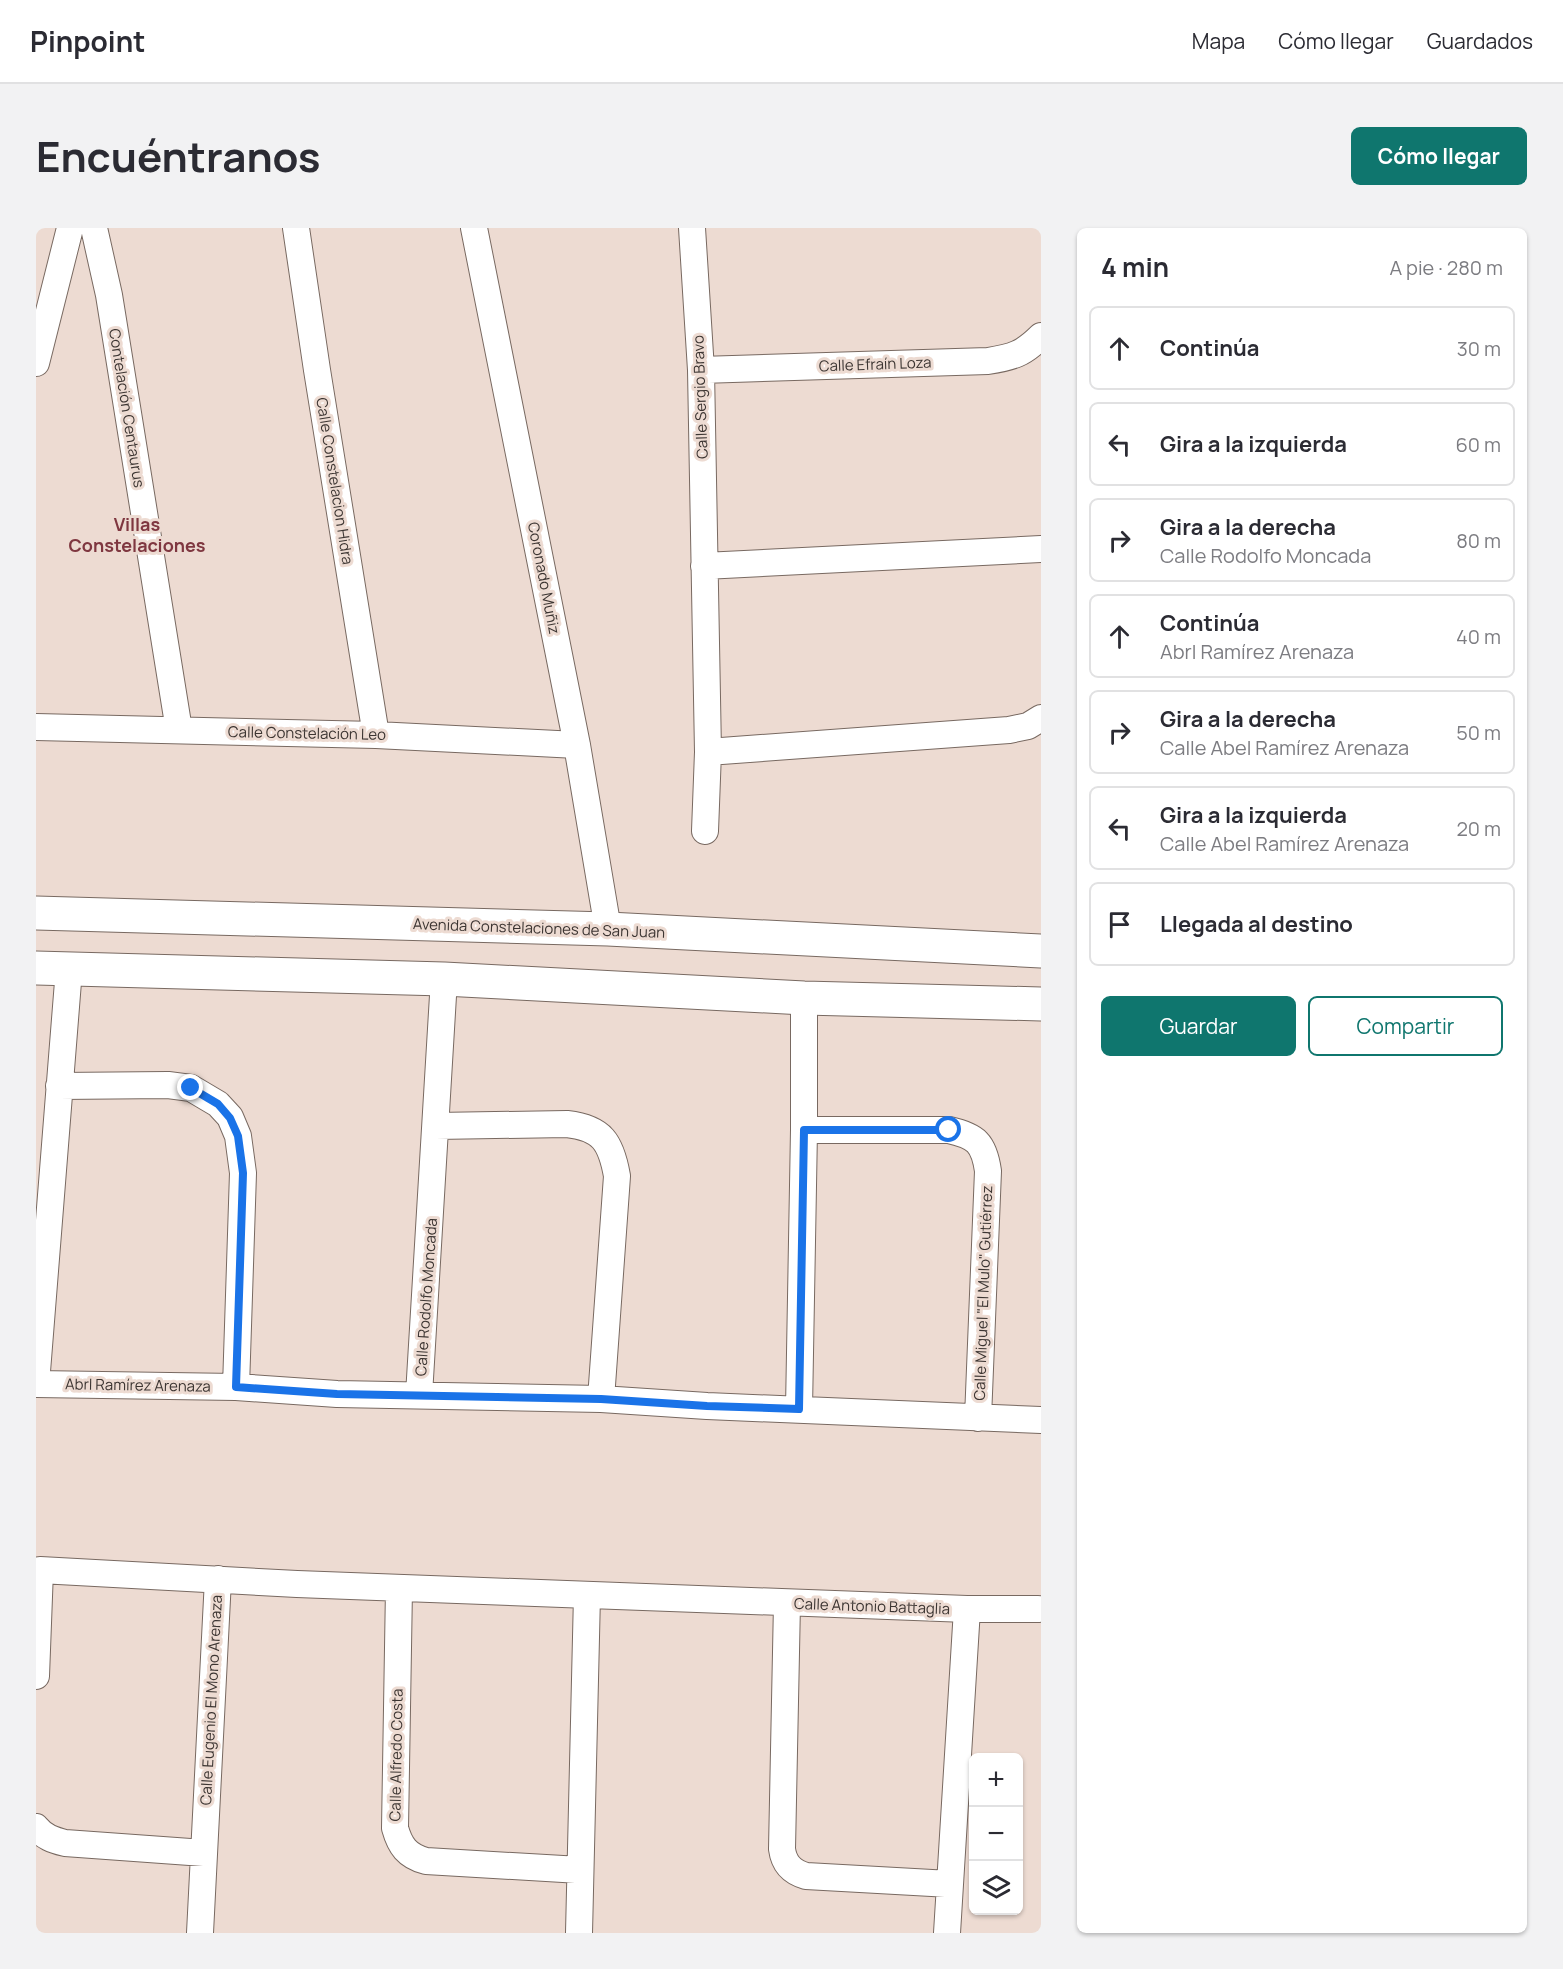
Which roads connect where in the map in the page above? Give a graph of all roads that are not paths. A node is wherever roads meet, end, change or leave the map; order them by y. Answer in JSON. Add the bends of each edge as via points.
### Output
{"nodes":[{"id":1,"x":70,"y":228,"type":"edge"},
{"id":2,"x":94,"y":228,"type":"edge"},
{"id":3,"x":296,"y":228,"type":"edge"},
{"id":4,"x":474,"y":228,"type":"edge"},
{"id":5,"x":692,"y":228,"type":"edge"},
{"id":6,"x":1041,"y":336,"type":"edge"},
{"id":7,"x":36,"y":363,"type":"edge"},
{"id":8,"x":701,"y":370,"type":"junction"},
{"id":9,"x":1041,"y":549,"type":"edge"},
{"id":10,"x":704,"y":566,"type":"junction"},
{"id":11,"x":1041,"y":718,"type":"edge"},
{"id":12,"x":36,"y":727,"type":"edge"},
{"id":13,"x":179,"y":730,"type":"junction"},
{"id":14,"x":376,"y":735,"type":"junction"},
{"id":15,"x":577,"y":745,"type":"junction"},
{"id":16,"x":708,"y":752,"type":"junction"},
{"id":17,"x":705,"y":831,"type":"dead end"},
{"id":18,"x":36,"y":913,"type":"edge"},
{"id":19,"x":608,"y":929,"type":"junction"},
{"id":20,"x":1041,"y":951,"type":"edge"},
{"id":21,"x":36,"y":968,"type":"edge"},
{"id":22,"x":69,"y":969,"type":"junction"},
{"id":23,"x":444,"y":979,"type":"junction"},
{"id":24,"x":804,"y":998,"type":"junction"},
{"id":25,"x":1041,"y":1004,"type":"edge"},
{"id":26,"x":58,"y":1086,"type":"junction"},
{"id":27,"x":436,"y":1126,"type":"junction"},
{"id":28,"x":804,"y":1130,"type":"junction"},
{"id":29,"x":36,"y":1384,"type":"edge"},
{"id":30,"x":236,"y":1387,"type":"junction"},
{"id":31,"x":419,"y":1395,"type":"junction"},
{"id":32,"x":601,"y":1399,"type":"junction"},
{"id":33,"x":799,"y":1409,"type":"junction"},
{"id":34,"x":978,"y":1418,"type":"junction"},
{"id":35,"x":1041,"y":1420,"type":"edge"},
{"id":36,"x":218,"y":1580,"type":"junction"},
{"id":37,"x":399,"y":1588,"type":"junction"},
{"id":38,"x":587,"y":1595,"type":"junction"},
{"id":39,"x":787,"y":1603,"type":"junction"},
{"id":40,"x":967,"y":1609,"type":"junction"},
{"id":41,"x":1038,"y":1609,"type":"dead end"},
{"id":42,"x":36,"y":1676,"type":"edge"},
{"id":43,"x":36,"y":1827,"type":"edge"},
{"id":44,"x":204,"y":1853,"type":"junction"},
{"id":45,"x":580,"y":1870,"type":"junction"},
{"id":46,"x":950,"y":1884,"type":"junction"},
{"id":47,"x":200,"y":1933,"type":"edge"},
{"id":48,"x":579,"y":1933,"type":"edge"},
{"id":49,"x":946,"y":1933,"type":"edge"}],
"edges":[{"from":1,"to":7,"type":"street"},
{"from":2,"to":13,"type":"street","name":"Contelación Centaurus","via":[[109,295]]},
{"from":3,"to":14,"type":"street","name":"Calle Constelacion Hidra"},
{"from":4,"to":15,"type":"street","name":"Coronado Muñiz"},
{"from":5,"to":8,"type":"street","name":"Calle Sergio Bravo"},
{"from":6,"to":8,"type":"street","name":"Calle Efraín Loza","via":[[1027,350],[988,361]]},
{"from":8,"to":10,"type":"street","name":"Calle Sergio Bravo"},
{"from":9,"to":10,"type":"street"},
{"from":10,"to":16,"type":"street","name":"Calle Sergio Bravo"},
{"from":11,"to":16,"type":"street","via":[[1009,730]]},
{"from":12,"to":13,"type":"street","name":"Calle Constelación Leo"},
{"from":13,"to":14,"type":"street","name":"Calle Constelación Leo"},
{"from":14,"to":15,"type":"street","name":"Calle Constelación Leo"},
{"from":15,"to":19,"type":"street","name":"Coronado Muñiz"},
{"from":16,"to":17,"type":"street","name":"Calle Sergio Bravo"},
{"from":18,"to":19,"type":"street","name":"Avenida Constelaciones de San Juan"},
{"from":19,"to":20,"type":"street","name":"Avenida Constelaciones de San Juan"},
{"from":21,"to":22,"type":"street"},
{"from":22,"to":23,"type":"street"},
{"from":22,"to":26,"type":"street"},
{"from":23,"to":24,"type":"street"},
{"from":23,"to":27,"type":"street","name":"Calle Rodolfo Moncada"},
{"from":24,"to":25,"type":"street"},
{"from":24,"to":28,"type":"street"},
{"from":26,"to":29,"type":"street"},
{"from":26,"to":30,"type":"street","via":[[191,1088],[218,1104],[230,1118],[238,1136],[243,1173]]},
{"from":27,"to":31,"type":"street","name":"Calle Rodolfo Moncada"},
{"from":27,"to":32,"type":"street","via":[[580,1125],[596,1132],[610,1148],[617,1176]]},
{"from":28,"to":33,"type":"street"},
{"from":28,"to":34,"type":"street","name":"Calle Miguel \"El Mulo\" Gutiérrez","via":[[949,1130],[970,1136],[986,1154]]},
{"from":29,"to":30,"type":"street","name":"Abrl Ramírez Arenaza"},
{"from":30,"to":31,"type":"street","name":"Abrl Ramírez Arenaza"},
{"from":31,"to":32,"type":"street","name":"Calle Rodolfo Moncada"},
{"from":32,"to":33,"type":"street","name":"Calle Rodolfo Moncada"},
{"from":33,"to":34,"type":"street","name":"Calle Miguel \"El Mulo\" Gutiérrez"},
{"from":34,"to":35,"type":"street"},
{"from":36,"to":37,"type":"street"},
{"from":36,"to":42,"type":"street","name":"Calle Eugenio El Mono Arenaza","via":[[40,1570]]},
{"from":36,"to":44,"type":"street","name":"Calle Eugenio El Mono Arenaza"},
{"from":37,"to":38,"type":"street"},
{"from":37,"to":45,"type":"street","name":"Calle Alfredo Costa","via":[[395,1828],[398,1841],[415,1858],[426,1861]]},
{"from":38,"to":39,"type":"street"},
{"from":38,"to":45,"type":"street"},
{"from":39,"to":40,"type":"street","name":"Calle Antonio Battaglia"},
{"from":39,"to":46,"type":"street","name":"Calle Antonio Battaglia","via":[[783,1858],[789,1868],[806,1876]]},
{"from":40,"to":41,"type":"street"},
{"from":40,"to":46,"type":"street","name":"Calle Antonio Battaglia"},
{"from":43,"to":44,"type":"street","via":[[40,1833],[65,1843]]},
{"from":44,"to":47,"type":"street","name":"Calle Eugenio El Mono Arenaza"},
{"from":45,"to":48,"type":"street"},
{"from":46,"to":49,"type":"street","name":"Calle Antonio Battaglia"}]}
